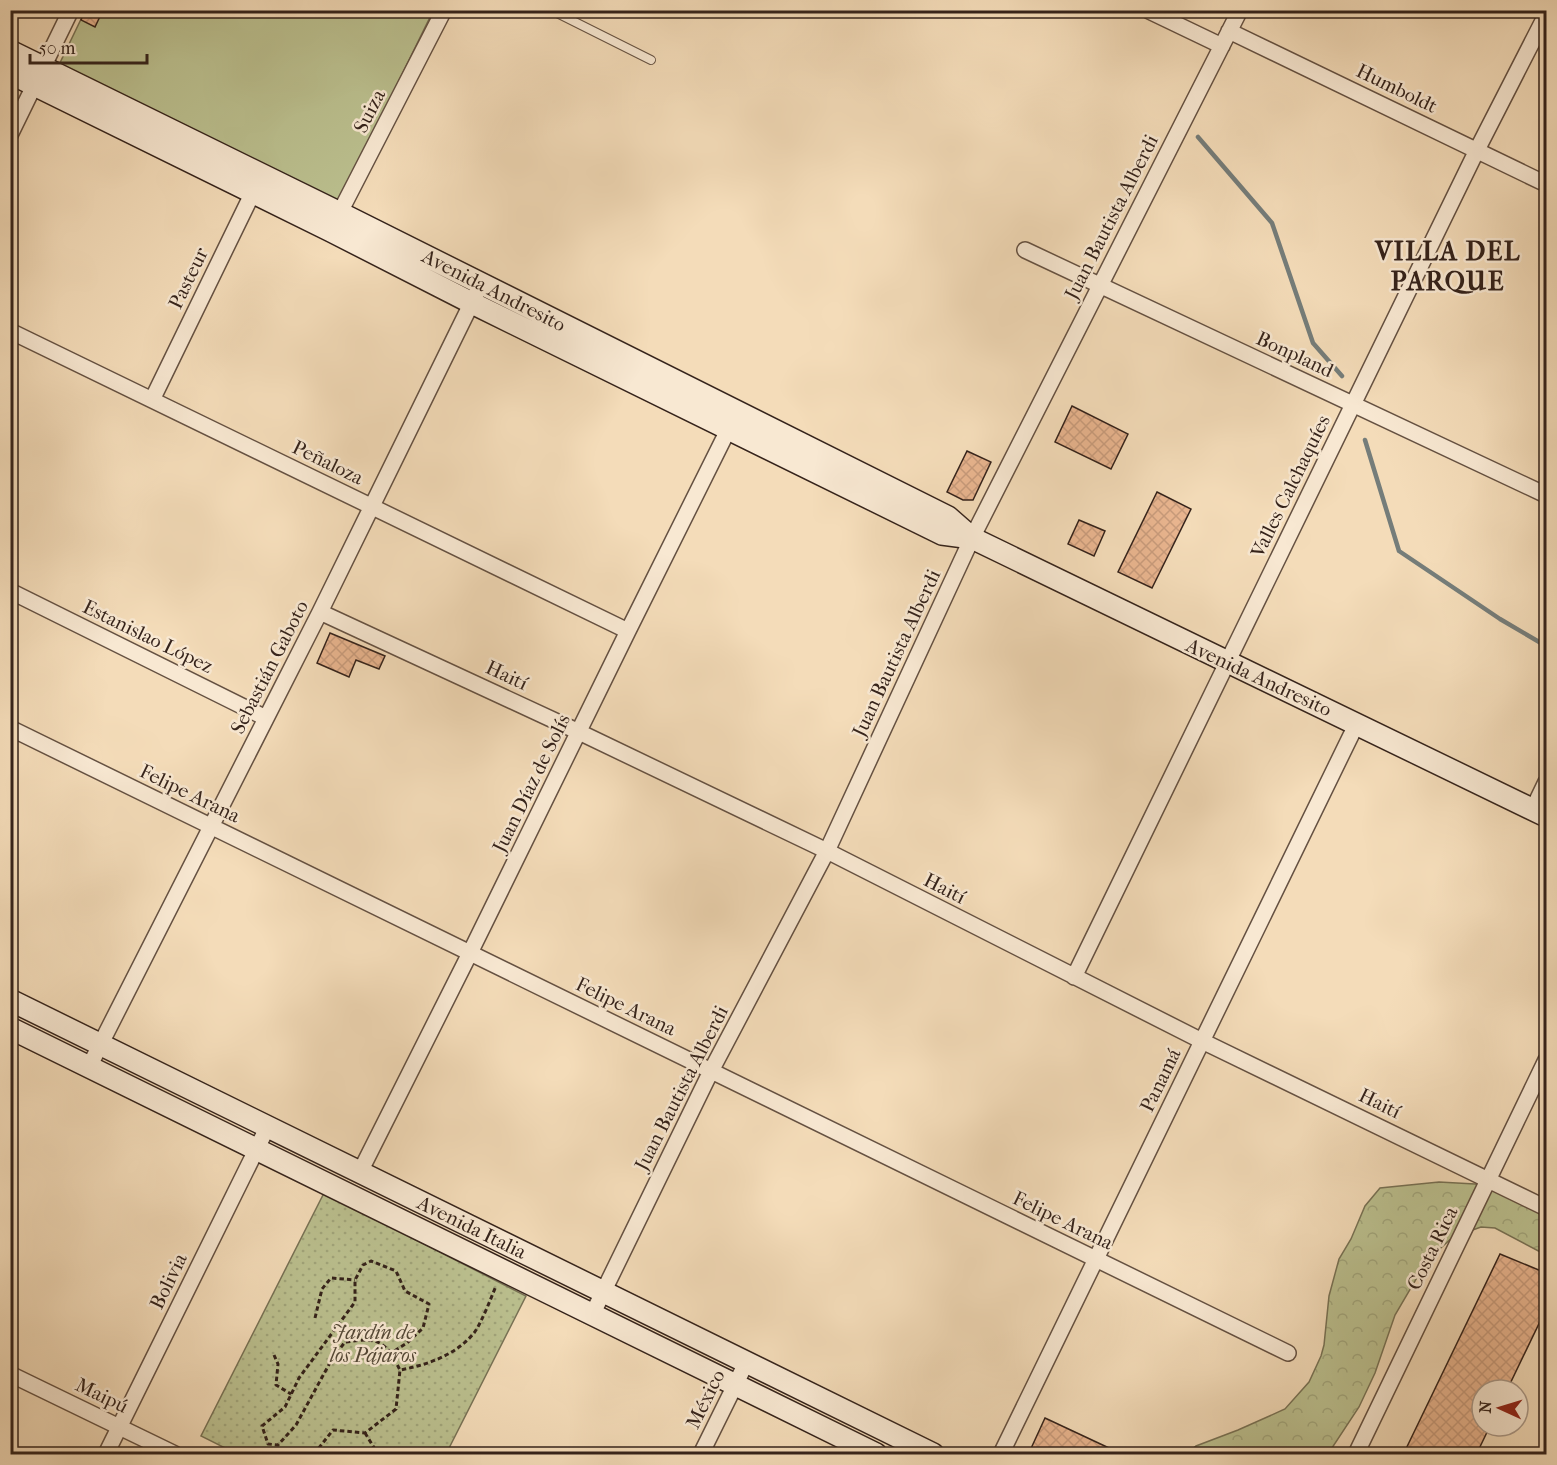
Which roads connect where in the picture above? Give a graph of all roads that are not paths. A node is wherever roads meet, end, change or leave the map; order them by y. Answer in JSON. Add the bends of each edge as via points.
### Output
{"nodes":[{"id":1,"x":71,"y":10,"type":"edge"},
{"id":2,"x":444,"y":10,"type":"edge"},
{"id":3,"x":551,"y":10,"type":"edge"},
{"id":4,"x":1240,"y":10,"type":"edge"},
{"id":5,"x":1149,"y":11,"type":"edge"},
{"id":6,"x":1546,"y":15,"type":"edge"},
{"id":7,"x":1229,"y":32,"type":"junction"},
{"id":8,"x":1222,"y":46,"type":"junction"},
{"id":9,"x":10,"y":51,"type":"edge"},
{"id":10,"x":651,"y":60,"type":"dead end"},
{"id":11,"x":10,"y":74,"type":"edge"},
{"id":12,"x":39,"y":77,"type":"junction"},
{"id":13,"x":10,"y":135,"type":"edge"},
{"id":14,"x":1477,"y":150,"type":"junction"},
{"id":15,"x":257,"y":183,"type":"junction"},
{"id":16,"x":1546,"y":184,"type":"edge"},
{"id":17,"x":335,"y":222,"type":"junction"},
{"id":18,"x":1025,"y":250,"type":"dead end"},
{"id":19,"x":481,"y":283,"type":"junction"},
{"id":20,"x":1100,"y":285,"type":"junction"},
{"id":21,"x":472,"y":303,"type":"junction"},
{"id":22,"x":10,"y":331,"type":"edge"},
{"id":23,"x":152,"y":400,"type":"junction"},
{"id":24,"x":1353,"y":404,"type":"junction"},
{"id":25,"x":733,"y":420,"type":"junction"},
{"id":26,"x":1546,"y":495,"type":"edge"},
{"id":27,"x":372,"y":506,"type":"junction"},
{"id":28,"x":972,"y":538,"type":"junction"},
{"id":29,"x":10,"y":591,"type":"edge"},
{"id":30,"x":320,"y":612,"type":"junction"},
{"id":31,"x":628,"y":631,"type":"junction"},
{"id":32,"x":1228,"y":662,"type":"junction"},
{"id":33,"x":266,"y":718,"type":"junction"},
{"id":34,"x":1357,"y":723,"type":"junction"},
{"id":35,"x":10,"y":728,"type":"edge"},
{"id":36,"x":579,"y":732,"type":"junction"},
{"id":37,"x":1546,"y":782,"type":"edge"},
{"id":38,"x":1540,"y":813,"type":"edge"},
{"id":39,"x":212,"y":827,"type":"junction"},
{"id":40,"x":827,"y":851,"type":"junction"},
{"id":41,"x":470,"y":953,"type":"junction"},
{"id":42,"x":1074,"y":977,"type":"junction"},
{"id":43,"x":10,"y":1000,"type":"edge"},
{"id":44,"x":10,"y":1028,"type":"edge"},
{"id":45,"x":1202,"y":1041,"type":"junction"},
{"id":46,"x":100,"y":1044,"type":"junction"},
{"id":47,"x":1546,"y":1060,"type":"edge"},
{"id":48,"x":89,"y":1067,"type":"junction"},
{"id":49,"x":711,"y":1071,"type":"junction"},
{"id":50,"x":267,"y":1126,"type":"junction"},
{"id":51,"x":256,"y":1149,"type":"junction"},
{"id":52,"x":360,"y":1172,"type":"junction"},
{"id":53,"x":1488,"y":1179,"type":"junction"},
{"id":54,"x":1546,"y":1208,"type":"edge"},
{"id":55,"x":1096,"y":1259,"type":"junction"},
{"id":56,"x":604,"y":1292,"type":"junction"},
{"id":57,"x":592,"y":1314,"type":"junction"},
{"id":58,"x":1288,"y":1353,"type":"dead end"},
{"id":59,"x":746,"y":1363,"type":"junction"},
{"id":60,"x":10,"y":1374,"type":"edge"},
{"id":61,"x":735,"y":1385,"type":"junction"},
{"id":62,"x":120,"y":1427,"type":"junction"},
{"id":63,"x":106,"y":1455,"type":"edge"},
{"id":64,"x":175,"y":1455,"type":"edge"},
{"id":65,"x":701,"y":1455,"type":"edge"},
{"id":66,"x":876,"y":1455,"type":"edge"},
{"id":67,"x":933,"y":1455,"type":"edge"},
{"id":68,"x":1001,"y":1455,"type":"edge"},
{"id":69,"x":1356,"y":1455,"type":"edge"}],
"edges":[{"from":1,"to":12,"type":"street"},
{"from":2,"to":17,"type":"street","name":"Suiza"},
{"from":3,"to":10,"type":"lane"},
{"from":4,"to":7,"type":"street","name":"Juan Bautista Alberdi"},
{"from":5,"to":8,"type":"street"},
{"from":6,"to":14,"type":"street","name":"Valles Calchaquíes"},
{"from":7,"to":8,"type":"street","name":"Juan Bautista Alberdi"},
{"from":7,"to":14,"type":"street","name":"Humboldt"},
{"from":8,"to":20,"type":"street","name":"Juan Bautista Alberdi"},
{"from":9,"to":12,"type":"main road","name":"Avenida Andresito"},
{"from":11,"to":12,"type":"main road","name":"Avenida Andresito"},
{"from":12,"to":13,"type":"street"},
{"from":12,"to":15,"type":"main road","name":"Avenida Andresito"},
{"from":14,"to":16,"type":"street","name":"Humboldt"},
{"from":14,"to":24,"type":"street","name":"Valles Calchaquíes"},
{"from":15,"to":17,"type":"main road","name":"Avenida Andresito"},
{"from":15,"to":23,"type":"street","name":"Pasteur"},
{"from":17,"to":19,"type":"main road","name":"Avenida Andresito"},
{"from":17,"to":21,"type":"main road","name":"Avenida Andresito"},
{"from":18,"to":20,"type":"street","name":"Bonpland"},
{"from":19,"to":21,"type":"street","name":"Sebastián Gaboto"},
{"from":19,"to":25,"type":"main road","name":"Avenida Andresito"},
{"from":20,"to":24,"type":"street","name":"Bonpland"},
{"from":20,"to":28,"type":"street","name":"Juan Bautista Alberdi"},
{"from":21,"to":25,"type":"main road","name":"Avenida Andresito"},
{"from":21,"to":27,"type":"street","name":"Sebastián Gaboto"},
{"from":22,"to":23,"type":"street","name":"Peñaloza"},
{"from":23,"to":27,"type":"street","name":"Peñaloza"},
{"from":24,"to":26,"type":"street","name":"Bonpland"},
{"from":24,"to":32,"type":"street","name":"Valles Calchaquíes"},
{"from":25,"to":28,"type":"main road","name":"Avenida Andresito","via":[[942,534]]},
{"from":25,"to":31,"type":"street","name":"Juan Díaz de Solís"},
{"from":27,"to":30,"type":"street","name":"Sebastián Gaboto"},
{"from":27,"to":31,"type":"street","name":"Peñaloza"},
{"from":28,"to":32,"type":"main road","name":"Avenida Andresito"},
{"from":28,"to":40,"type":"street","name":"Juan Bautista Alberdi"},
{"from":29,"to":33,"type":"street","name":"Estanislao López"},
{"from":30,"to":33,"type":"street","name":"Sebastián Gaboto"},
{"from":30,"to":36,"type":"street","name":"Haití"},
{"from":31,"to":36,"type":"street","name":"Juan Díaz de Solís"},
{"from":32,"to":34,"type":"main road","name":"Avenida Andresito"},
{"from":32,"to":42,"type":"street","name":"Valles Calchaquíes"},
{"from":33,"to":39,"type":"street","name":"Sebastián Gaboto"},
{"from":34,"to":38,"type":"main road","name":"Avenida Andresito"},
{"from":34,"to":45,"type":"street","name":"Panamá"},
{"from":35,"to":39,"type":"street","name":"Felipe Arana"},
{"from":36,"to":40,"type":"street","name":"Haití"},
{"from":36,"to":41,"type":"street","name":"Juan Díaz de Solís"},
{"from":37,"to":38,"type":"street"},
{"from":39,"to":41,"type":"street","name":"Felipe Arana"},
{"from":39,"to":46,"type":"street","name":"Sebastián Gaboto"},
{"from":40,"to":42,"type":"street","name":"Haití"},
{"from":40,"to":49,"type":"street","name":"Juan Bautista Alberdi"},
{"from":41,"to":49,"type":"street","name":"Felipe Arana"},
{"from":41,"to":52,"type":"street","name":"Juan Díaz de Solís"},
{"from":42,"to":45,"type":"street","name":"Haití"},
{"from":43,"to":46,"type":"main road","name":"Avenida Italia"},
{"from":44,"to":48,"type":"main road","name":"Avenida Italia"},
{"from":45,"to":53,"type":"street","name":"Haití"},
{"from":45,"to":55,"type":"street","name":"Panamá"},
{"from":46,"to":48,"type":"street","name":"Sebastián Gaboto"},
{"from":46,"to":50,"type":"main road","name":"Avenida Italia"},
{"from":47,"to":53,"type":"street","name":"Costa Rica"},
{"from":48,"to":51,"type":"main road","name":"Avenida Italia"},
{"from":49,"to":55,"type":"street","name":"Felipe Arana"},
{"from":49,"to":56,"type":"street","name":"Juan Bautista Alberdi"},
{"from":50,"to":51,"type":"street","name":"Bolivia"},
{"from":50,"to":52,"type":"main road","name":"Avenida Italia"},
{"from":51,"to":57,"type":"main road","name":"Avenida Italia"},
{"from":51,"to":62,"type":"street","name":"Bolivia"},
{"from":52,"to":56,"type":"main road","name":"Avenida Italia"},
{"from":53,"to":54,"type":"street","name":"Haití"},
{"from":53,"to":69,"type":"street","name":"Costa Rica"},
{"from":55,"to":58,"type":"street","name":"Felipe Arana"},
{"from":55,"to":68,"type":"street","name":"Panamá"},
{"from":56,"to":57,"type":"street","name":"Juan Bautista Alberdi"},
{"from":56,"to":59,"type":"main road","name":"Avenida Italia"},
{"from":57,"to":61,"type":"main road","name":"Avenida Italia"},
{"from":59,"to":61,"type":"street","name":"México"},
{"from":59,"to":67,"type":"main road","name":"Avenida Italia"},
{"from":60,"to":62,"type":"street","name":"Maipú"},
{"from":61,"to":65,"type":"street","name":"México"},
{"from":61,"to":66,"type":"main road","name":"Avenida Italia"},
{"from":62,"to":63,"type":"street","name":"Bolivia"},
{"from":62,"to":64,"type":"street","name":"Maipú"}]}
